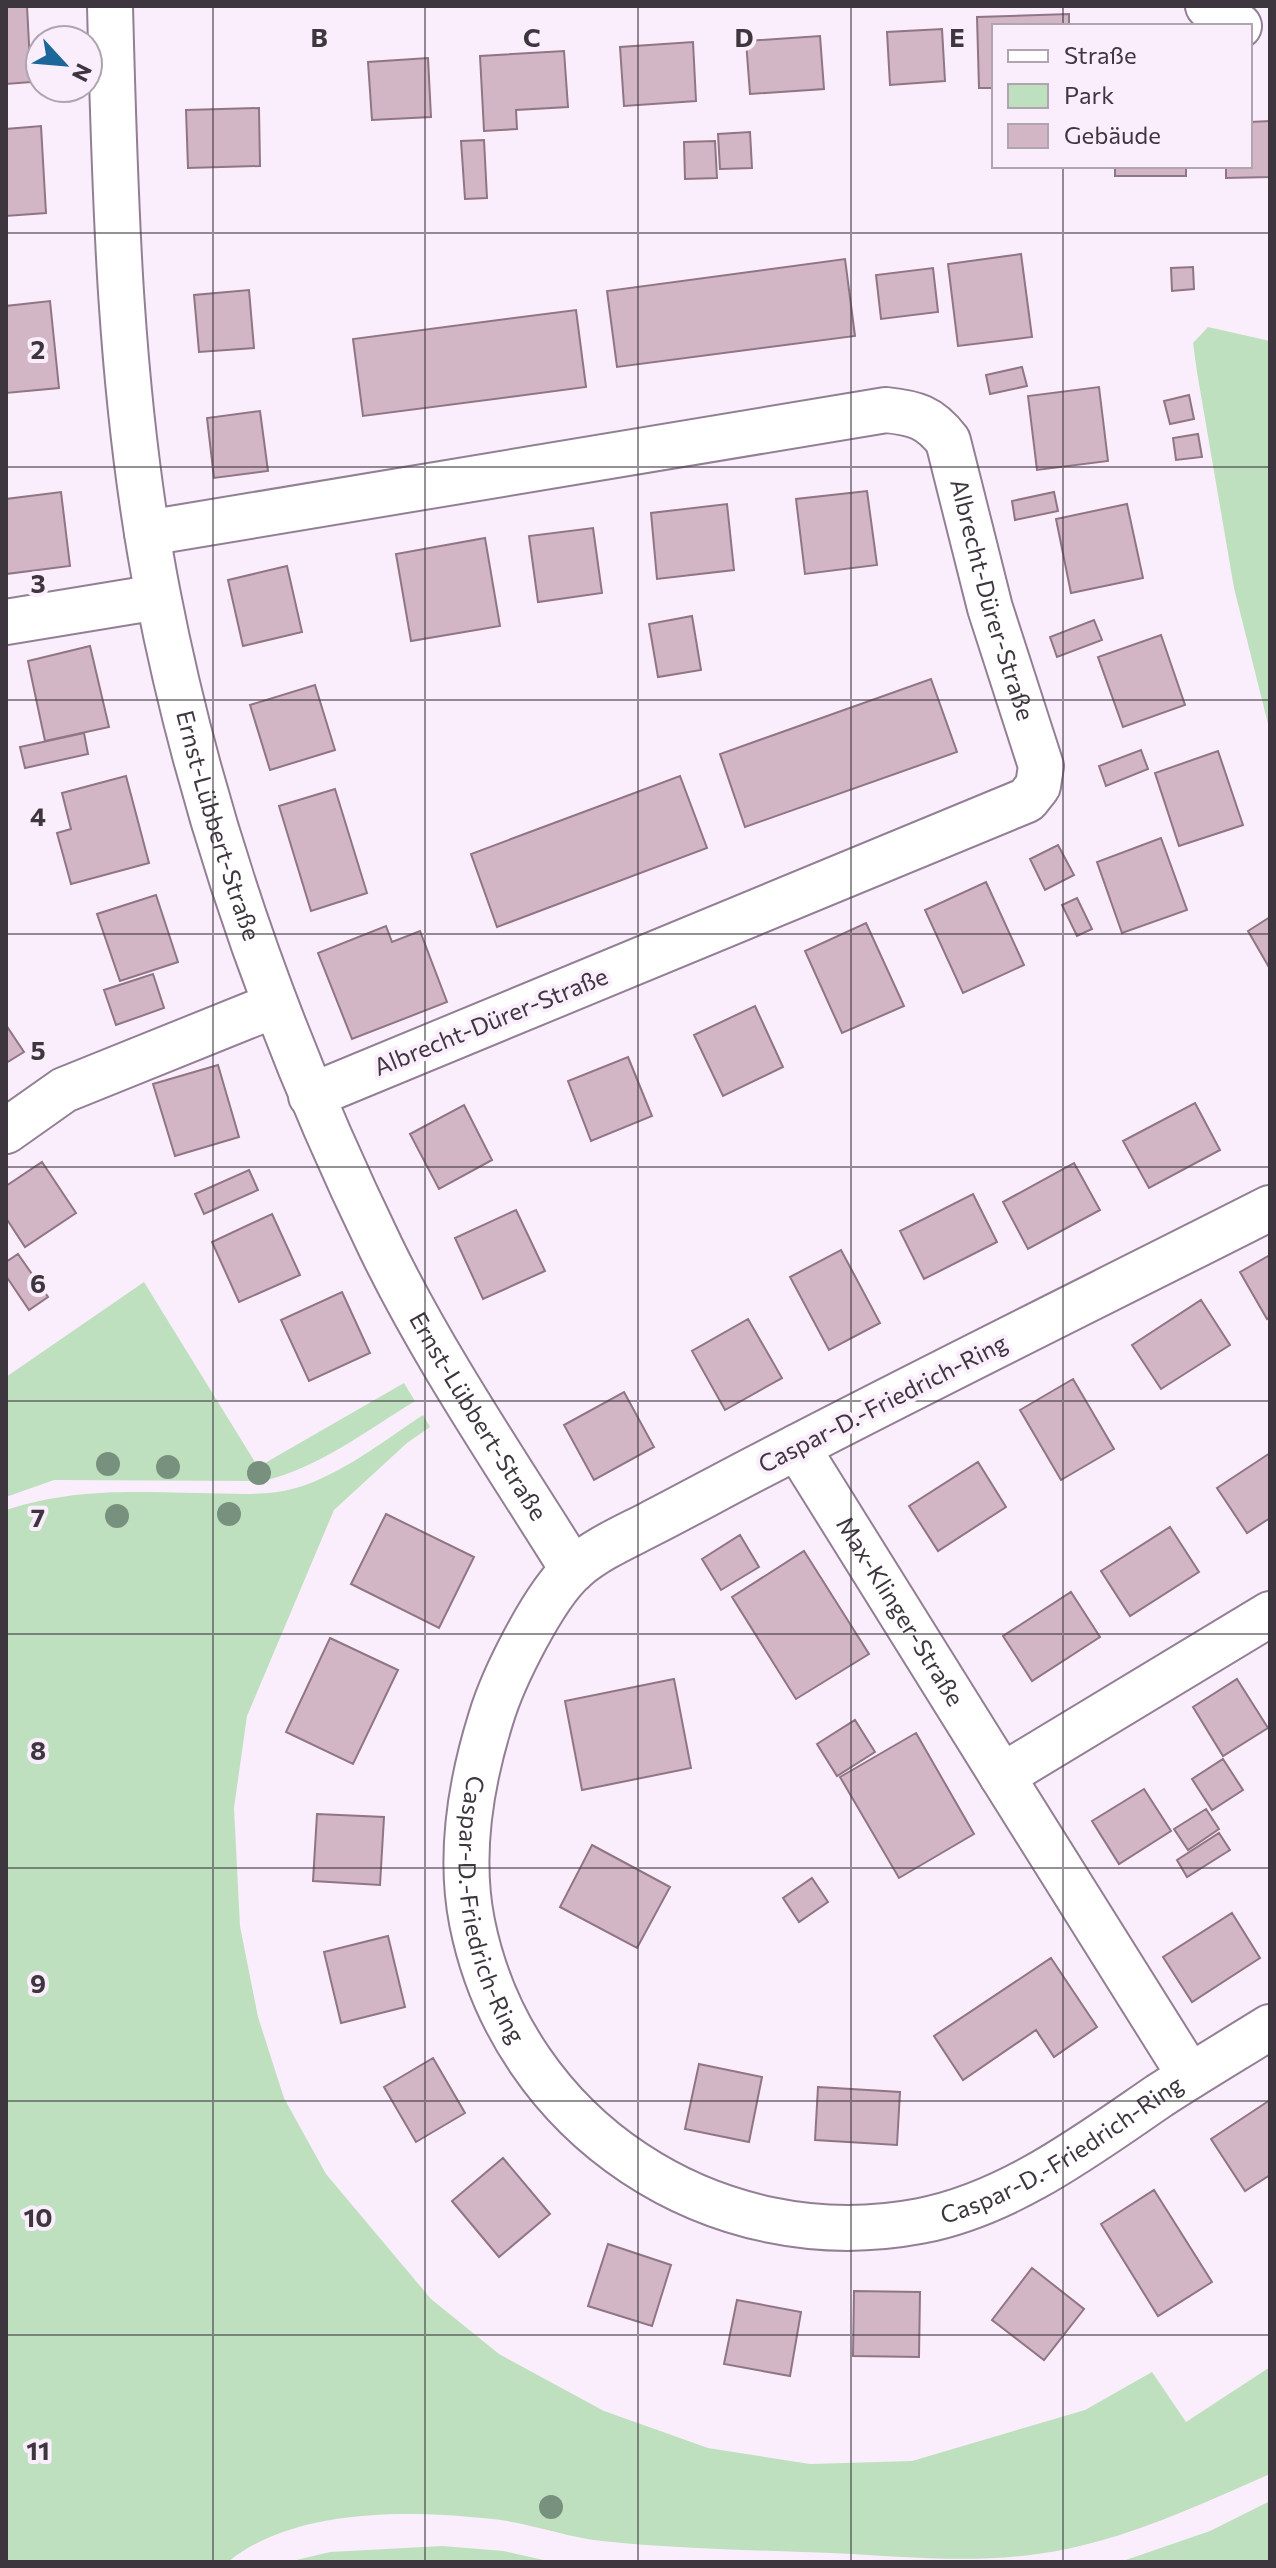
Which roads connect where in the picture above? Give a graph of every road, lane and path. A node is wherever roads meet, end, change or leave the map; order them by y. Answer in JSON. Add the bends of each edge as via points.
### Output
{"nodes":[{"id":1,"x":110,"y":6,"type":"edge"},
{"id":2,"x":1208,"y":6,"type":"edge"},
{"id":3,"x":1236,"y":24,"type":"edge"},
{"id":4,"x":1252,"y":34,"type":"edge"},
{"id":5,"x":1270,"y":44,"type":"edge"},
{"id":6,"x":147,"y":533,"type":"junction"},
{"id":7,"x":158,"y":597,"type":"junction"},
{"id":8,"x":6,"y":622,"type":"edge"},
{"id":9,"x":275,"y":1005,"type":"junction"},
{"id":10,"x":311,"y":1096,"type":"junction"},
{"id":11,"x":6,"y":1131,"type":"edge"},
{"id":12,"x":1270,"y":1208,"type":"edge"},
{"id":13,"x":797,"y":1447,"type":"junction"},
{"id":14,"x":573,"y":1570,"type":"junction"},
{"id":15,"x":1270,"y":1614,"type":"edge"},
{"id":16,"x":1002,"y":1776,"type":"junction"},
{"id":17,"x":1270,"y":2027,"type":"edge"},
{"id":18,"x":1190,"y":2076,"type":"junction"}],
"edges":[{"from":1,"to":6,"type":"street","name":"Ernst-Lübbert-Straße","via":[[115,243]]},
{"from":2,"to":3,"type":"street"},
{"from":4,"to":5,"type":"street"},
{"from":6,"to":7,"type":"street","name":"Ernst-Lübbert-Straße"},
{"from":6,"to":10,"type":"street","name":"Albrecht-Dürer-Straße","via":[[886,410],[934,422],[948,441],[990,608],[1041,766],[1038,786],[1027,800]]},
{"from":7,"to":8,"type":"street"},
{"from":7,"to":9,"type":"street","name":"Ernst-Lübbert-Straße","via":[[229,873]]},
{"from":9,"to":10,"type":"street","name":"Ernst-Lübbert-Straße"},
{"from":9,"to":11,"type":"street","via":[[64,1090]]},
{"from":10,"to":14,"type":"street","name":"Ernst-Lübbert-Straße","via":[[382,1251]]},
{"from":12,"to":13,"type":"street","name":"Caspar-D.-Friedrich-Ring"},
{"from":13,"to":14,"type":"street","name":"Caspar-D.-Friedrich-Ring","via":[[612,1544]]},
{"from":13,"to":16,"type":"street","name":"Max-Klinger-Straße"},
{"from":14,"to":18,"type":"street","name":"Caspar-D.-Friedrich-Ring","via":[[501,1687],[479,1756],[468,1833],[472,1920],[494,1996],[530,2062],[577,2116],[631,2164],[695,2199],[765,2221],[844,2228],[921,2221],[998,2196],[1071,2156]]},
{"from":15,"to":16,"type":"street"},
{"from":16,"to":18,"type":"street","name":"Max-Klinger-Straße"},
{"from":17,"to":18,"type":"street","name":"Caspar-D.-Friedrich-Ring"}]}
